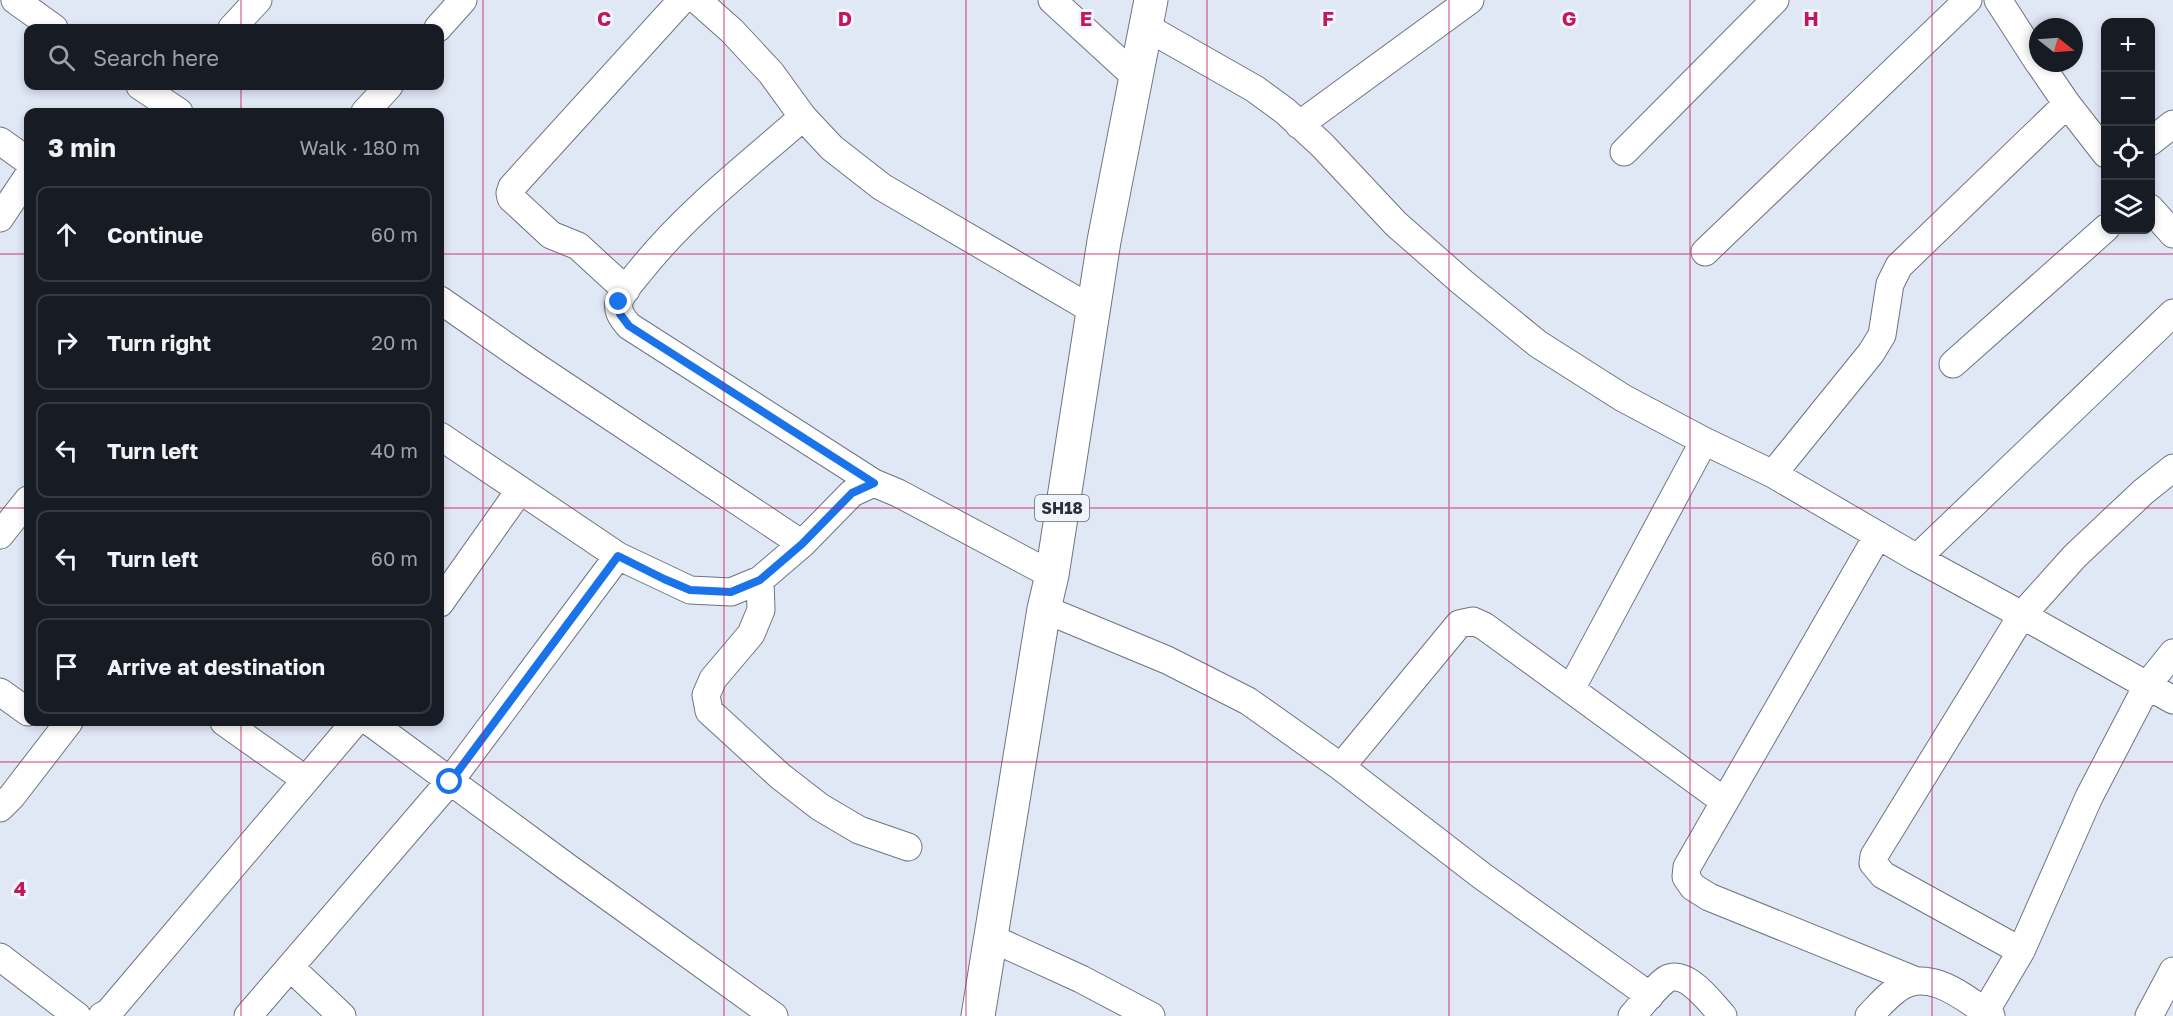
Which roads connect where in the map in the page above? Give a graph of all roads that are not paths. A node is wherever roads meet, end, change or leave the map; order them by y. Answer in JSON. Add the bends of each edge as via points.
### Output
{"nodes":[{"id":1,"x":15,"y":0,"type":"edge"},
{"id":2,"x":258,"y":0,"type":"edge"},
{"id":3,"x":463,"y":0,"type":"edge"},
{"id":4,"x":682,"y":0,"type":"edge"},
{"id":5,"x":697,"y":0,"type":"edge"},
{"id":6,"x":1052,"y":0,"type":"edge"},
{"id":7,"x":1470,"y":0,"type":"edge"},
{"id":8,"x":1775,"y":0,"type":"edge"},
{"id":9,"x":1968,"y":0,"type":"edge"},
{"id":10,"x":1998,"y":0,"type":"edge"},
{"id":11,"x":1149,"y":14,"type":"edge"},
{"id":12,"x":48,"y":24,"type":"edge"},
{"id":13,"x":236,"y":24,"type":"edge"},
{"id":14,"x":442,"y":24,"type":"edge"},
{"id":15,"x":2029,"y":48,"type":"edge"},
{"id":16,"x":2045,"y":72,"type":"edge"},
{"id":17,"x":1136,"y":76,"type":"junction"},
{"id":18,"x":150,"y":90,"type":"edge"},
{"id":19,"x":384,"y":90,"type":"edge"},
{"id":20,"x":175,"y":100,"type":"edge"},
{"id":21,"x":2067,"y":104,"type":"junction"},
{"id":22,"x":369,"y":108,"type":"edge"},
{"id":23,"x":803,"y":117,"type":"junction"},
{"id":24,"x":2173,"y":124,"type":"edge"},
{"id":25,"x":1299,"y":125,"type":"junction"},
{"id":26,"x":2155,"y":139,"type":"edge"},
{"id":27,"x":0,"y":141,"type":"edge"},
{"id":28,"x":2101,"y":148,"type":"edge"},
{"id":29,"x":1624,"y":152,"type":"dead end"},
{"id":30,"x":24,"y":157,"type":"edge"},
{"id":31,"x":24,"y":182,"type":"edge"},
{"id":32,"x":2155,"y":213,"type":"edge"},
{"id":33,"x":0,"y":218,"type":"edge"},
{"id":34,"x":2101,"y":232,"type":"edge"},
{"id":35,"x":2173,"y":234,"type":"edge"},
{"id":36,"x":1705,"y":252,"type":"dead end"},
{"id":37,"x":626,"y":290,"type":"junction"},
{"id":38,"x":444,"y":303,"type":"edge"},
{"id":39,"x":1093,"y":310,"type":"junction"},
{"id":40,"x":2173,"y":313,"type":"edge"},
{"id":41,"x":1953,"y":364,"type":"dead end"},
{"id":42,"x":444,"y":439,"type":"edge"},
{"id":43,"x":1704,"y":441,"type":"junction"},
{"id":44,"x":2173,"y":468,"type":"edge"},
{"id":45,"x":1773,"y":474,"type":"junction"},
{"id":46,"x":874,"y":483,"type":"junction"},
{"id":47,"x":520,"y":490,"type":"junction"},
{"id":48,"x":24,"y":505,"type":"edge"},
{"id":49,"x":0,"y":535,"type":"edge"},
{"id":50,"x":1878,"y":535,"type":"junction"},
{"id":51,"x":802,"y":544,"type":"junction"},
{"id":52,"x":618,"y":556,"type":"junction"},
{"id":53,"x":1917,"y":558,"type":"junction"},
{"id":54,"x":1052,"y":575,"type":"junction"},
{"id":55,"x":760,"y":580,"type":"junction"},
{"id":56,"x":444,"y":597,"type":"edge"},
{"id":57,"x":1044,"y":609,"type":"junction"},
{"id":58,"x":2022,"y":615,"type":"junction"},
{"id":59,"x":2173,"y":653,"type":"edge"},
{"id":60,"x":2148,"y":684,"type":"junction"},
{"id":61,"x":1570,"y":689,"type":"junction"},
{"id":62,"x":0,"y":692,"type":"edge"},
{"id":63,"x":2173,"y":700,"type":"edge"},
{"id":64,"x":24,"y":709,"type":"edge"},
{"id":65,"x":56,"y":726,"type":"edge"},
{"id":66,"x":230,"y":726,"type":"edge"},
{"id":67,"x":352,"y":726,"type":"edge"},
{"id":68,"x":375,"y":726,"type":"edge"},
{"id":69,"x":1341,"y":767,"type":"junction"},
{"id":70,"x":306,"y":780,"type":"junction"},
{"id":71,"x":450,"y":782,"type":"junction"},
{"id":72,"x":1724,"y":801,"type":"junction"},
{"id":73,"x":0,"y":808,"type":"edge"},
{"id":74,"x":908,"y":847,"type":"dead end"},
{"id":75,"x":991,"y":938,"type":"junction"},
{"id":76,"x":2021,"y":951,"type":"junction"},
{"id":77,"x":0,"y":957,"type":"edge"},
{"id":78,"x":290,"y":967,"type":"junction"},
{"id":79,"x":2173,"y":971,"type":"edge"},
{"id":80,"x":1914,"y":980,"type":"junction"},
{"id":81,"x":1650,"y":996,"type":"junction"},
{"id":82,"x":1988,"y":1014,"type":"edge"},
{"id":83,"x":77,"y":1016,"type":"edge"},
{"id":84,"x":102,"y":1016,"type":"edge"},
{"id":85,"x":248,"y":1016,"type":"edge"},
{"id":86,"x":342,"y":1016,"type":"edge"},
{"id":87,"x":774,"y":1016,"type":"edge"},
{"id":88,"x":978,"y":1016,"type":"edge"},
{"id":89,"x":1151,"y":1016,"type":"edge"},
{"id":90,"x":1632,"y":1016,"type":"edge"},
{"id":91,"x":1723,"y":1016,"type":"edge"},
{"id":92,"x":1869,"y":1016,"type":"edge"},
{"id":93,"x":2149,"y":1016,"type":"edge"}],
"edges":[{"from":1,"to":12,"type":"street"},
{"from":2,"to":13,"type":"street"},
{"from":3,"to":14,"type":"street"},
{"from":4,"to":37,"type":"street","via":[[510,193],[551,235],[578,246]]},
{"from":5,"to":23,"type":"street","via":[[771,73]]},
{"from":6,"to":17,"type":"street"},
{"from":7,"to":25,"type":"street"},
{"from":8,"to":29,"type":"street"},
{"from":9,"to":36,"type":"street"},
{"from":10,"to":15,"type":"street"},
{"from":11,"to":17,"type":"main road","number":"SH18"},
{"from":11,"to":25,"type":"street"},
{"from":16,"to":21,"type":"street"},
{"from":17,"to":39,"type":"main road","number":"SH18"},
{"from":18,"to":20,"type":"street"},
{"from":19,"to":22,"type":"street"},
{"from":21,"to":28,"type":"street"},
{"from":21,"to":45,"type":"street","via":[[1899,266],[1890,284],[1882,335]]},
{"from":23,"to":37,"type":"street","via":[[656,250]]},
{"from":23,"to":39,"type":"street","via":[[832,148],[882,187]]},
{"from":24,"to":26,"type":"street"},
{"from":25,"to":43,"type":"street","via":[[1396,224],[1538,344],[1623,398]]},
{"from":27,"to":30,"type":"street"},
{"from":31,"to":33,"type":"street"},
{"from":32,"to":35,"type":"street"},
{"from":34,"to":41,"type":"street"},
{"from":37,"to":46,"type":"street","via":[[619,302],[620,314],[629,326]]},
{"from":38,"to":51,"type":"street"},
{"from":39,"to":54,"type":"main road","number":"SH18"},
{"from":40,"to":53,"type":"street"},
{"from":42,"to":47,"type":"street"},
{"from":43,"to":45,"type":"street"},
{"from":43,"to":61,"type":"street"},
{"from":44,"to":58,"type":"street","via":[[2075,556]]},
{"from":45,"to":50,"type":"street"},
{"from":46,"to":51,"type":"street","via":[[852,493]]},
{"from":46,"to":54,"type":"street","via":[[898,492]]},
{"from":47,"to":52,"type":"street"},
{"from":47,"to":56,"type":"street"},
{"from":48,"to":49,"type":"street"},
{"from":50,"to":53,"type":"street"},
{"from":50,"to":72,"type":"street"},
{"from":51,"to":55,"type":"street"},
{"from":52,"to":55,"type":"street","via":[[690,590],[731,592]]},
{"from":52,"to":71,"type":"street"},
{"from":53,"to":58,"type":"street"},
{"from":54,"to":57,"type":"main road","number":"SH18"},
{"from":55,"to":74,"type":"street","via":[[761,610],[751,634],[713,679],[706,695],[709,711],[820,807],[859,830]]},
{"from":57,"to":69,"type":"street","via":[[1167,660],[1248,701]]},
{"from":57,"to":75,"type":"main road","number":"SH18"},
{"from":58,"to":60,"type":"street"},
{"from":58,"to":76,"type":"street","via":[[1873,863],[1883,875]]},
{"from":59,"to":60,"type":"street"},
{"from":60,"to":63,"type":"street"},
{"from":60,"to":76,"type":"street","via":[[2089,797]]},
{"from":61,"to":69,"type":"street","via":[[1484,626],[1473,621],[1459,624]]},
{"from":61,"to":72,"type":"street"},
{"from":62,"to":64,"type":"street"},
{"from":65,"to":73,"type":"street","via":[[12,796]]},
{"from":66,"to":70,"type":"street"},
{"from":67,"to":70,"type":"street"},
{"from":68,"to":71,"type":"street"},
{"from":69,"to":81,"type":"street","via":[[1482,876]]},
{"from":70,"to":84,"type":"street","via":[[110,1012]]},
{"from":71,"to":78,"type":"street"},
{"from":71,"to":87,"type":"street"},
{"from":72,"to":80,"type":"street","via":[[1687,867],[1686,877],[1693,887],[1709,897]]},
{"from":75,"to":88,"type":"main road","number":"SH18"},
{"from":75,"to":89,"type":"street","via":[[1082,979]]},
{"from":76,"to":82,"type":"street"},
{"from":77,"to":83,"type":"street"},
{"from":78,"to":85,"type":"street"},
{"from":78,"to":86,"type":"street"},
{"from":79,"to":93,"type":"street"},
{"from":80,"to":82,"type":"street","via":[[1954,991]]},
{"from":80,"to":92,"type":"street","via":[[1897,989]]},
{"from":81,"to":90,"type":"street"},
{"from":81,"to":91,"type":"street","via":[[1665,980],[1677,978],[1701,991]]}]}
